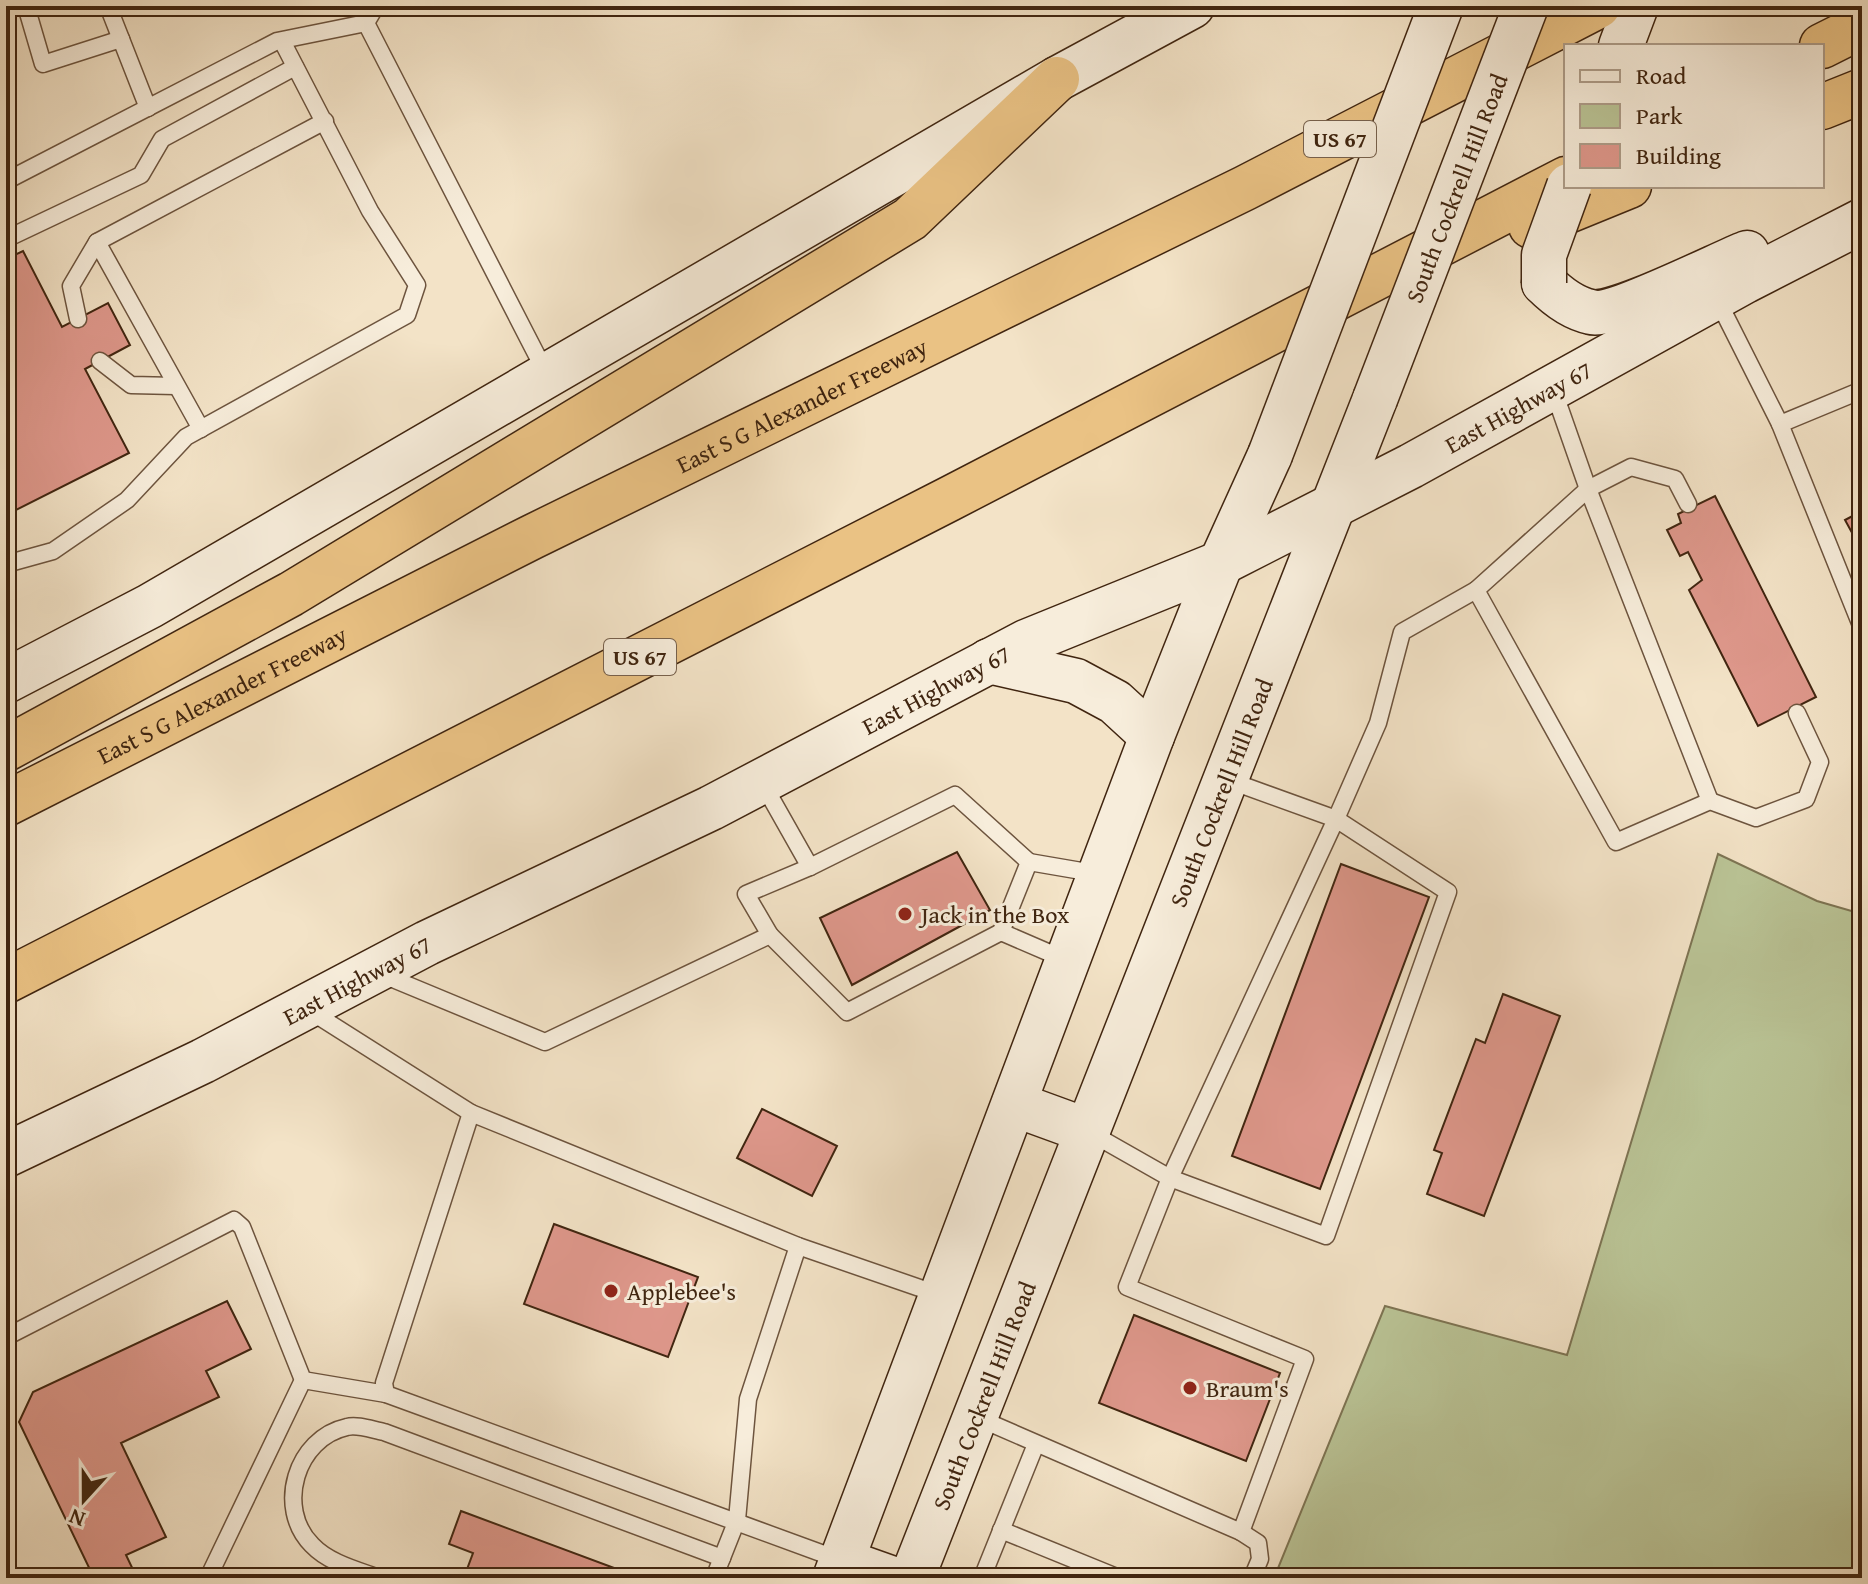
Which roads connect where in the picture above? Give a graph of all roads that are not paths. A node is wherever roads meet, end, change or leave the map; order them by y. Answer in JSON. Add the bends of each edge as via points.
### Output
{"nodes":[{"id":1,"x":26,"y":6,"type":"edge"},
{"id":2,"x":108,"y":6,"type":"edge"},
{"id":3,"x":376,"y":6,"type":"edge"},
{"id":4,"x":1192,"y":6,"type":"edge"},
{"id":5,"x":1441,"y":6,"type":"edge"},
{"id":6,"x":1579,"y":6,"type":"edge"},
{"id":7,"x":1598,"y":6,"type":"edge"},
{"id":8,"x":1636,"y":6,"type":"edge"},
{"id":9,"x":1149,"y":16,"type":"edge"},
{"id":10,"x":1531,"y":21,"type":"edge"},
{"id":11,"x":366,"y":23,"type":"junction"},
{"id":12,"x":1862,"y":26,"type":"edge"},
{"id":13,"x":121,"y":39,"type":"junction"},
{"id":14,"x":282,"y":41,"type":"junction"},
{"id":15,"x":1622,"y":44,"type":"edge"},
{"id":16,"x":1824,"y":45,"type":"edge"},
{"id":17,"x":295,"y":67,"type":"junction"},
{"id":18,"x":1057,"y":79,"type":"junction"},
{"id":19,"x":1862,"y":91,"type":"edge"},
{"id":20,"x":1824,"y":106,"type":"edge"},
{"id":21,"x":148,"y":108,"type":"junction"},
{"id":22,"x":325,"y":121,"type":"junction"},
{"id":23,"x":1564,"y":180,"type":"edge"},
{"id":24,"x":6,"y":181,"type":"edge"},
{"id":25,"x":1568,"y":188,"type":"edge"},
{"id":26,"x":1624,"y":188,"type":"edge"},
{"id":27,"x":1862,"y":221,"type":"edge"},
{"id":28,"x":6,"y":239,"type":"edge"},
{"id":29,"x":1824,"y":241,"type":"junction"},
{"id":30,"x":97,"y":242,"type":"junction"},
{"id":31,"x":1716,"y":297,"type":"junction"},
{"id":32,"x":78,"y":319,"type":"dead end"},
{"id":33,"x":1274,"y":332,"type":"junction"},
{"id":34,"x":100,"y":361,"type":"dead end"},
{"id":35,"x":547,"y":376,"type":"junction"},
{"id":36,"x":176,"y":386,"type":"junction"},
{"id":37,"x":1553,"y":387,"type":"junction"},
{"id":38,"x":1862,"y":390,"type":"edge"},
{"id":39,"x":1780,"y":424,"type":"junction"},
{"id":40,"x":201,"y":429,"type":"junction"},
{"id":41,"x":1588,"y":489,"type":"junction"},
{"id":42,"x":1335,"y":503,"type":"junction"},
{"id":43,"x":1688,"y":504,"type":"dead end"},
{"id":44,"x":1221,"y":563,"type":"junction"},
{"id":45,"x":6,"y":564,"type":"edge"},
{"id":46,"x":1476,"y":590,"type":"junction"},
{"id":47,"x":1862,"y":628,"type":"edge"},
{"id":48,"x":989,"y":661,"type":"junction"},
{"id":49,"x":6,"y":681,"type":"edge"},
{"id":50,"x":1797,"y":713,"type":"dead end"},
{"id":51,"x":1152,"y":736,"type":"junction"},
{"id":52,"x":6,"y":749,"type":"edge"},
{"id":53,"x":1226,"y":779,"type":"junction"},
{"id":54,"x":762,"y":781,"type":"junction"},
{"id":55,"x":1710,"y":801,"type":"junction"},
{"id":56,"x":6,"y":804,"type":"edge"},
{"id":57,"x":1336,"y":819,"type":"junction"},
{"id":58,"x":1029,"y":862,"type":"junction"},
{"id":59,"x":810,"y":867,"type":"junction"},
{"id":60,"x":1100,"y":874,"type":"junction"},
{"id":61,"x":1001,"y":932,"type":"junction"},
{"id":62,"x":770,"y":935,"type":"junction"},
{"id":63,"x":1068,"y":960,"type":"junction"},
{"id":64,"x":375,"y":971,"type":"junction"},
{"id":65,"x":6,"y":981,"type":"edge"},
{"id":66,"x":304,"y":1008,"type":"junction"},
{"id":67,"x":1014,"y":1104,"type":"junction"},
{"id":68,"x":471,"y":1113,"type":"junction"},
{"id":69,"x":1088,"y":1131,"type":"junction"},
{"id":70,"x":6,"y":1155,"type":"edge"},
{"id":71,"x":1170,"y":1178,"type":"junction"},
{"id":72,"x":798,"y":1246,"type":"junction"},
{"id":73,"x":941,"y":1296,"type":"junction"},
{"id":74,"x":6,"y":1337,"type":"edge"},
{"id":75,"x":303,"y":1380,"type":"junction"},
{"id":76,"x":386,"y":1394,"type":"junction"},
{"id":77,"x":975,"y":1417,"type":"junction"},
{"id":78,"x":1036,"y":1444,"type":"junction"},
{"id":79,"x":737,"y":1520,"type":"junction"},
{"id":80,"x":1001,"y":1530,"type":"junction"},
{"id":81,"x":1241,"y":1532,"type":"junction"},
{"id":82,"x":722,"y":1558,"type":"junction"},
{"id":83,"x":838,"y":1569,"type":"edge"},
{"id":84,"x":208,"y":1578,"type":"edge"},
{"id":85,"x":379,"y":1578,"type":"edge"},
{"id":86,"x":714,"y":1578,"type":"edge"},
{"id":87,"x":890,"y":1578,"type":"edge"},
{"id":88,"x":912,"y":1578,"type":"edge"},
{"id":89,"x":982,"y":1578,"type":"edge"},
{"id":90,"x":1119,"y":1578,"type":"edge"},
{"id":91,"x":1252,"y":1578,"type":"edge"}],
"edges":[{"from":1,"to":13,"type":"lane","via":[[43,64]]},
{"from":2,"to":13,"type":"lane"},
{"from":3,"to":11,"type":"lane"},
{"from":4,"to":9,"type":"main road"},
{"from":5,"to":44,"type":"main road","bridge":true,"via":[[1270,455]]},
{"from":6,"to":10,"type":"highway"},
{"from":7,"to":10,"type":"highway","name":"East S G Alexander Freeway","number":"US 67"},
{"from":8,"to":15,"type":"main road"},
{"from":9,"to":18,"type":"main road"},
{"from":10,"to":42,"type":"main road","name":"South Cockrell Hill Road","bridge":true},
{"from":10,"to":56,"type":"highway","name":"East S G Alexander Freeway","number":"US 67","via":[[1245,188],[532,537]]},
{"from":11,"to":14,"type":"lane"},
{"from":11,"to":35,"type":"lane"},
{"from":12,"to":16,"type":"highway"},
{"from":13,"to":21,"type":"lane"},
{"from":14,"to":17,"type":"lane"},
{"from":14,"to":21,"type":"lane"},
{"from":17,"to":22,"type":"lane"},
{"from":17,"to":28,"type":"lane","via":[[162,139],[141,175]]},
{"from":18,"to":35,"type":"main road"},
{"from":18,"to":52,"type":"highway","via":[[910,219],[291,594]]},
{"from":19,"to":20,"type":"highway"},
{"from":21,"to":24,"type":"lane"},
{"from":22,"to":30,"type":"lane"},
{"from":22,"to":40,"type":"lane","via":[[370,211],[417,285],[407,315]]},
{"from":23,"to":33,"type":"highway","number":"US 67"},
{"from":25,"to":29,"type":"main road","bridge":true,"via":[[1544,255],[1544,283],[1559,298],[1593,313],[1625,307],[1756,249]]},
{"from":26,"to":33,"type":"highway"},
{"from":27,"to":29,"type":"main road","name":"East Highway 67"},
{"from":29,"to":31,"type":"main road","name":"East Highway 67"},
{"from":30,"to":32,"type":"lane","via":[[71,286]]},
{"from":30,"to":36,"type":"lane"},
{"from":31,"to":37,"type":"main road","name":"East Highway 67"},
{"from":31,"to":39,"type":"lane"},
{"from":33,"to":65,"type":"highway","number":"US 67"},
{"from":34,"to":36,"type":"lane","via":[[131,385]]},
{"from":35,"to":49,"type":"main road","via":[[150,606]]},
{"from":36,"to":40,"type":"lane"},
{"from":37,"to":41,"type":"lane"},
{"from":37,"to":42,"type":"main road","name":"East Highway 67"},
{"from":38,"to":39,"type":"lane"},
{"from":39,"to":47,"type":"lane"},
{"from":40,"to":45,"type":"lane","via":[[186,437],[127,500],[65,543]]},
{"from":41,"to":43,"type":"lane","via":[[1631,467],[1675,479]]},
{"from":41,"to":46,"type":"lane"},
{"from":41,"to":55,"type":"lane"},
{"from":42,"to":44,"type":"main road","name":"East Highway 67"},
{"from":42,"to":53,"type":"main road","name":"South Cockrell Hill Road"},
{"from":44,"to":48,"type":"main road","name":"East Highway 67"},
{"from":44,"to":51,"type":"main road"},
{"from":46,"to":55,"type":"lane","via":[[1616,842]]},
{"from":46,"to":57,"type":"lane","via":[[1402,632],[1378,723]]},
{"from":48,"to":51,"type":"main road","via":[[1076,681],[1115,702]]},
{"from":48,"to":54,"type":"main road","name":"East Highway 67"},
{"from":50,"to":55,"type":"lane","via":[[1820,762],[1806,799],[1756,818]]},
{"from":51,"to":60,"type":"main road"},
{"from":53,"to":57,"type":"lane"},
{"from":53,"to":69,"type":"main road","name":"South Cockrell Hill Road"},
{"from":54,"to":59,"type":"lane"},
{"from":54,"to":64,"type":"main road","name":"East Highway 67"},
{"from":57,"to":71,"type":"lane"},
{"from":57,"to":71,"type":"lane","via":[[1448,892],[1326,1236]]},
{"from":58,"to":59,"type":"lane","via":[[955,795]]},
{"from":58,"to":60,"type":"lane"},
{"from":58,"to":61,"type":"lane"},
{"from":59,"to":62,"type":"lane","via":[[746,894]]},
{"from":60,"to":63,"type":"main road"},
{"from":61,"to":62,"type":"lane","via":[[847,1012]]},
{"from":61,"to":63,"type":"lane"},
{"from":62,"to":64,"type":"lane","via":[[545,1042]]},
{"from":63,"to":67,"type":"main road"},
{"from":64,"to":66,"type":"main road","name":"East Highway 67"},
{"from":66,"to":68,"type":"lane"},
{"from":66,"to":70,"type":"main road","name":"East Highway 67"},
{"from":67,"to":69,"type":"main road"},
{"from":67,"to":73,"type":"main road"},
{"from":68,"to":72,"type":"lane"},
{"from":68,"to":76,"type":"lane","via":[[384,1383]]},
{"from":69,"to":71,"type":"lane"},
{"from":69,"to":77,"type":"main road","name":"South Cockrell Hill Road"},
{"from":71,"to":81,"type":"lane","via":[[1127,1287],[1305,1359]]},
{"from":72,"to":73,"type":"lane"},
{"from":72,"to":79,"type":"lane","via":[[748,1399]]},
{"from":73,"to":83,"type":"main road"},
{"from":74,"to":75,"type":"lane","via":[[234,1220],[242,1227]]},
{"from":75,"to":76,"type":"lane"},
{"from":75,"to":84,"type":"lane"},
{"from":76,"to":79,"type":"lane"},
{"from":77,"to":78,"type":"lane"},
{"from":77,"to":88,"type":"main road","name":"South Cockrell Hill Road"},
{"from":78,"to":80,"type":"lane"},
{"from":78,"to":81,"type":"lane"},
{"from":79,"to":82,"type":"lane"},
{"from":79,"to":83,"type":"lane"},
{"from":80,"to":89,"type":"lane"},
{"from":80,"to":90,"type":"lane"},
{"from":81,"to":91,"type":"lane","via":[[1261,1551]]},
{"from":82,"to":85,"type":"lane","via":[[384,1432],[348,1426],[316,1441],[295,1473],[294,1512],[311,1545],[342,1565]]},
{"from":82,"to":86,"type":"lane"},
{"from":83,"to":87,"type":"main road"}]}
